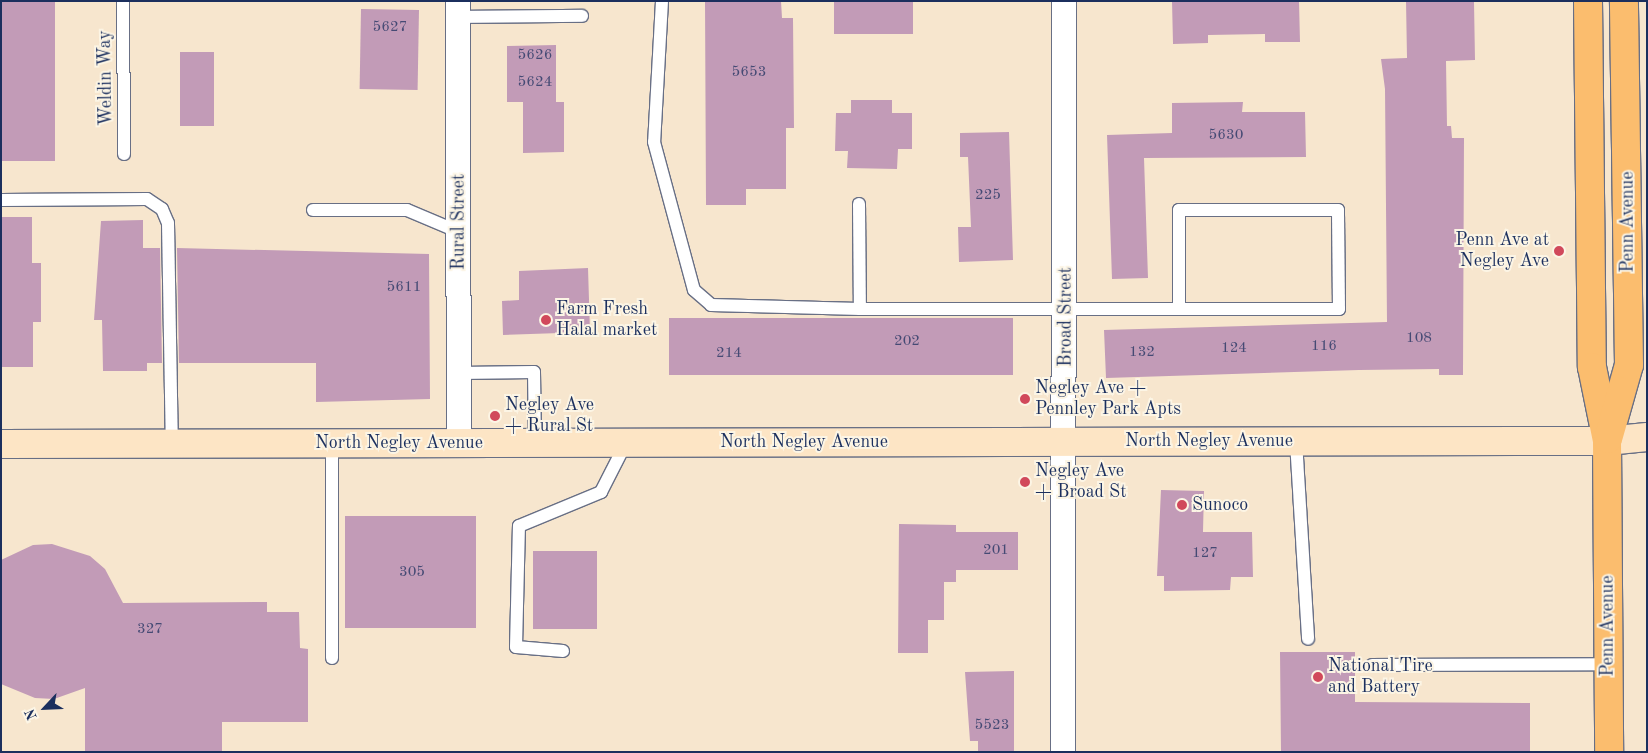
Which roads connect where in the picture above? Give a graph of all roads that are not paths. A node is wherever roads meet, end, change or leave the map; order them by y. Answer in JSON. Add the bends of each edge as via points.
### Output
{"nodes":[{"id":1,"x":123,"y":1,"type":"edge"},
{"id":2,"x":662,"y":1,"type":"edge"},
{"id":3,"x":1064,"y":1,"type":"edge"},
{"id":4,"x":1588,"y":1,"type":"edge"},
{"id":5,"x":1624,"y":1,"type":"edge"},
{"id":6,"x":458,"y":9,"type":"edge"},
{"id":7,"x":582,"y":16,"type":"dead end"},
{"id":8,"x":124,"y":154,"type":"dead end"},
{"id":9,"x":1,"y":200,"type":"edge"},
{"id":10,"x":859,"y":204,"type":"dead end"},
{"id":11,"x":313,"y":210,"type":"dead end"},
{"id":12,"x":459,"y":232,"type":"junction"},
{"id":13,"x":1179,"y":308,"type":"junction"},
{"id":14,"x":1066,"y":309,"type":"junction"},
{"id":15,"x":860,"y":310,"type":"junction"},
{"id":16,"x":459,"y":373,"type":"junction"},
{"id":17,"x":1647,"y":437,"type":"edge"},
{"id":18,"x":1607,"y":440,"type":"junction"},
{"id":19,"x":1296,"y":441,"type":"junction"},
{"id":20,"x":1066,"y":442,"type":"junction"},
{"id":21,"x":332,"y":443,"type":"junction"},
{"id":22,"x":459,"y":443,"type":"junction"},
{"id":23,"x":535,"y":443,"type":"junction"},
{"id":24,"x":626,"y":443,"type":"junction"},
{"id":25,"x":1,"y":444,"type":"edge"},
{"id":26,"x":172,"y":444,"type":"junction"},
{"id":27,"x":1308,"y":639,"type":"dead end"},
{"id":28,"x":563,"y":651,"type":"dead end"},
{"id":29,"x":332,"y":658,"type":"dead end"},
{"id":30,"x":1608,"y":664,"type":"junction"},
{"id":31,"x":1372,"y":665,"type":"dead end"},
{"id":32,"x":1064,"y":752,"type":"edge"},
{"id":33,"x":1609,"y":752,"type":"edge"}],
"edges":[{"from":1,"to":8,"type":"lane","name":"Weldin Way"},
{"from":2,"to":15,"type":"lane","via":[[654,142],[694,290],[718,306]]},
{"from":3,"to":14,"type":"street","name":"Broad Street"},
{"from":4,"to":18,"type":"main road","name":"Penn Avenue","via":[[1592,367]]},
{"from":5,"to":18,"type":"main road","name":"Penn Avenue","via":[[1629,365]]},
{"from":6,"to":7,"type":"lane"},
{"from":6,"to":12,"type":"street","name":"Rural Street"},
{"from":9,"to":26,"type":"lane","via":[[147,200],[162,209],[168,223]]},
{"from":10,"to":15,"type":"lane"},
{"from":11,"to":12,"type":"lane","via":[[407,210]]},
{"from":12,"to":16,"type":"street","name":"Rural Street"},
{"from":13,"to":13,"type":"lane","via":[[1339,309],[1338,210],[1179,210]]},
{"from":13,"to":14,"type":"lane"},
{"from":14,"to":15,"type":"lane"},
{"from":14,"to":20,"type":"street","name":"Broad Street"},
{"from":16,"to":22,"type":"street","name":"Rural Street"},
{"from":16,"to":23,"type":"lane","via":[[534,372]]},
{"from":17,"to":18,"type":"main road","name":"North Negley Avenue"},
{"from":18,"to":19,"type":"main road","name":"North Negley Avenue"},
{"from":18,"to":30,"type":"main road","name":"Penn Avenue"},
{"from":19,"to":20,"type":"main road","name":"North Negley Avenue"},
{"from":19,"to":27,"type":"lane"},
{"from":20,"to":24,"type":"main road","name":"North Negley Avenue"},
{"from":20,"to":32,"type":"street","name":"Broad Street"},
{"from":21,"to":22,"type":"main road","name":"North Negley Avenue"},
{"from":21,"to":26,"type":"main road","name":"North Negley Avenue"},
{"from":21,"to":29,"type":"lane"},
{"from":22,"to":23,"type":"main road","name":"North Negley Avenue"},
{"from":23,"to":24,"type":"main road","name":"North Negley Avenue"},
{"from":24,"to":28,"type":"lane","via":[[602,492],[519,526],[516,647]]},
{"from":25,"to":26,"type":"main road","name":"North Negley Avenue"},
{"from":30,"to":31,"type":"lane"},
{"from":30,"to":33,"type":"main road","name":"Penn Avenue"}]}
